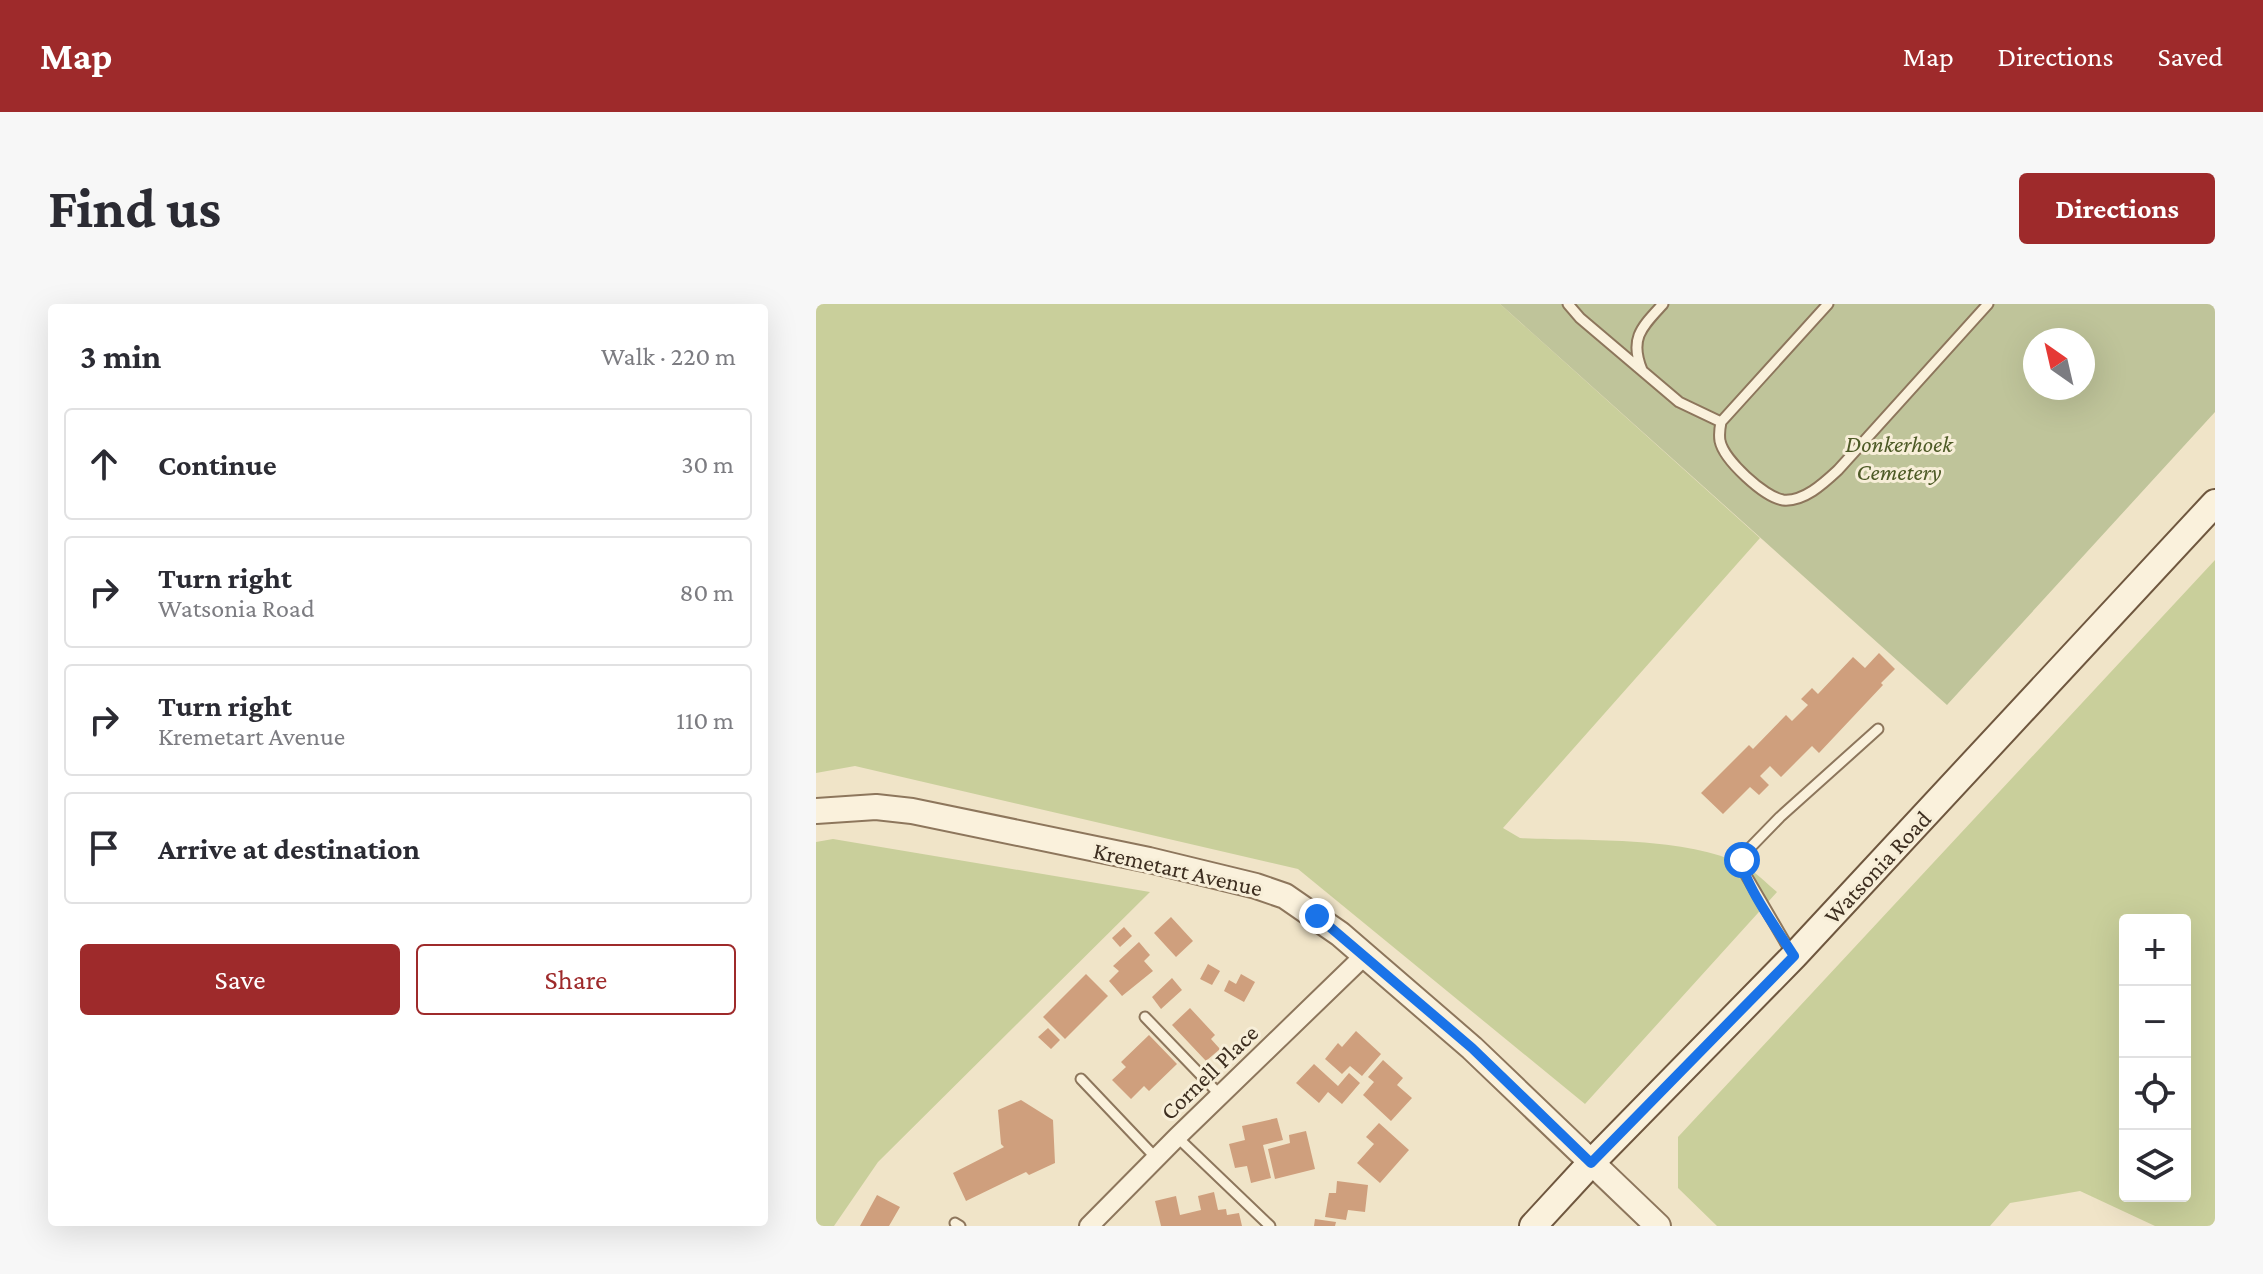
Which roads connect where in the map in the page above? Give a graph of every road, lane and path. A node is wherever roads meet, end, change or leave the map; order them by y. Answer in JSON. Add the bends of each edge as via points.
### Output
{"nodes":[{"id":1,"x":1568,"y":304,"type":"edge"},
{"id":2,"x":1663,"y":304,"type":"edge"},
{"id":3,"x":1828,"y":304,"type":"edge"},
{"id":4,"x":1988,"y":304,"type":"edge"},
{"id":5,"x":1642,"y":371,"type":"junction"},
{"id":6,"x":1721,"y":422,"type":"junction"},
{"id":7,"x":2215,"y":503,"type":"edge"},
{"id":8,"x":1878,"y":729,"type":"dead end"},
{"id":9,"x":816,"y":811,"type":"edge"},
{"id":10,"x":1365,"y":955,"type":"junction"},
{"id":11,"x":1794,"y":956,"type":"junction"},
{"id":12,"x":1145,"y":1017,"type":"dead end"},
{"id":13,"x":1081,"y":1079,"type":"dead end"},
{"id":14,"x":1220,"y":1095,"type":"junction"},
{"id":15,"x":1177,"y":1137,"type":"junction"},
{"id":16,"x":1156,"y":1158,"type":"junction"},
{"id":17,"x":1591,"y":1163,"type":"junction"},
{"id":18,"x":1089,"y":1226,"type":"edge"},
{"id":19,"x":1270,"y":1226,"type":"edge"},
{"id":20,"x":1533,"y":1226,"type":"edge"},
{"id":21,"x":1658,"y":1226,"type":"edge"}],
"edges":[{"from":1,"to":5,"type":"lane"},
{"from":2,"to":5,"type":"lane","via":[[1636,338]]},
{"from":3,"to":6,"type":"lane"},
{"from":4,"to":6,"type":"lane","via":[[1818,488],[1783,500],[1763,491],[1728,457],[1720,440]]},
{"from":5,"to":6,"type":"lane","via":[[1679,402]]},
{"from":7,"to":11,"type":"main road","name":"Watsonia Road"},
{"from":8,"to":11,"type":"lane","via":[[1745,853],[1743,870]]},
{"from":9,"to":10,"type":"street","name":"Kremetart Avenue","via":[[912,811],[1256,886],[1317,916]]},
{"from":10,"to":14,"type":"street","name":"Cornell Place"},
{"from":10,"to":17,"type":"street","name":"Kremetart Avenue","via":[[1472,1048]]},
{"from":11,"to":17,"type":"main road","name":"Watsonia Road"},
{"from":12,"to":14,"type":"lane"},
{"from":13,"to":16,"type":"lane"},
{"from":14,"to":15,"type":"street","name":"Cornell Place"},
{"from":15,"to":16,"type":"street","name":"Cornell Place"},
{"from":15,"to":19,"type":"lane"},
{"from":16,"to":18,"type":"street","name":"Cornell Place"},
{"from":17,"to":20,"type":"main road","name":"Watsonia Road"},
{"from":17,"to":21,"type":"street","name":"Kremetart Avenue"}]}
